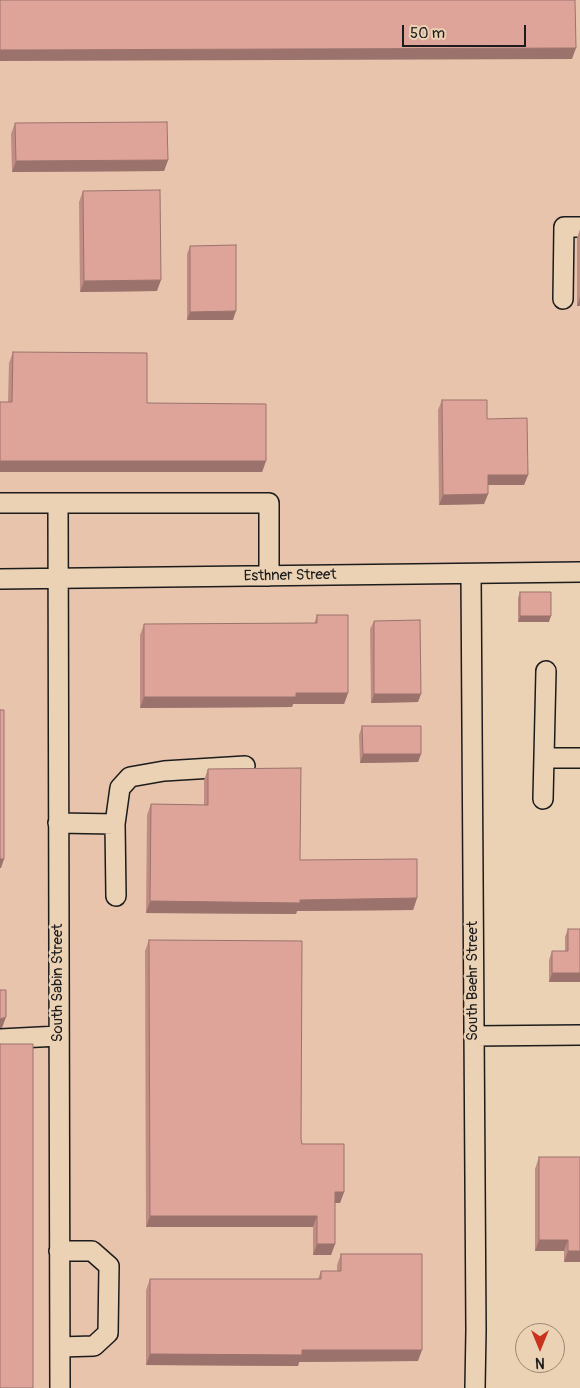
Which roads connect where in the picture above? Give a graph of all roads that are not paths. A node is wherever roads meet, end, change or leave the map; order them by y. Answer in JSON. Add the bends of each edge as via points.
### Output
{"nodes":[{"id":1,"x":580,"y":227,"type":"edge"},
{"id":2,"x":563,"y":299,"type":"dead end"},
{"id":3,"x":0,"y":503,"type":"edge"},
{"id":4,"x":58,"y":503,"type":"junction"},
{"id":5,"x":580,"y":572,"type":"edge"},
{"id":6,"x":471,"y":574,"type":"junction"},
{"id":7,"x":269,"y":576,"type":"junction"},
{"id":8,"x":0,"y":579,"type":"edge"},
{"id":9,"x":59,"y":579,"type":"junction"},
{"id":10,"x":546,"y":671,"type":"dead end"},
{"id":11,"x":544,"y":758,"type":"junction"},
{"id":12,"x":580,"y":758,"type":"edge"},
{"id":13,"x":246,"y":766,"type":"dead end"},
{"id":14,"x":543,"y":799,"type":"dead end"},
{"id":15,"x":58,"y":822,"type":"junction"},
{"id":16,"x":115,"y":824,"type":"junction"},
{"id":17,"x":116,"y":896,"type":"dead end"},
{"id":18,"x":580,"y":1035,"type":"edge"},
{"id":19,"x":58,"y":1036,"type":"junction"},
{"id":20,"x":474,"y":1036,"type":"junction"},
{"id":21,"x":0,"y":1039,"type":"edge"},
{"id":22,"x":59,"y":1251,"type":"junction"},
{"id":23,"x":60,"y":1347,"type":"junction"},
{"id":24,"x":60,"y":1388,"type":"edge"},
{"id":25,"x":475,"y":1388,"type":"edge"}],
"edges":[{"from":1,"to":2,"type":"street","via":[[564,227]]},
{"from":3,"to":4,"type":"street"},
{"from":4,"to":7,"type":"street","via":[[269,503]]},
{"from":4,"to":9,"type":"street","name":"South Sabin Street"},
{"from":5,"to":6,"type":"street","name":"Esthner Street"},
{"from":6,"to":7,"type":"street","name":"Esthner Street"},
{"from":6,"to":20,"type":"street","name":"South Baehr Street"},
{"from":7,"to":9,"type":"street","name":"Esthner Street"},
{"from":8,"to":9,"type":"street","name":"Esthner Street"},
{"from":9,"to":15,"type":"street","name":"South Sabin Street"},
{"from":10,"to":11,"type":"street"},
{"from":11,"to":12,"type":"street"},
{"from":11,"to":14,"type":"street"},
{"from":13,"to":16,"type":"street","via":[[164,771],[130,777],[120,788]]},
{"from":15,"to":16,"type":"street"},
{"from":15,"to":19,"type":"street","name":"South Sabin Street"},
{"from":16,"to":17,"type":"street"},
{"from":18,"to":20,"type":"street"},
{"from":19,"to":21,"type":"street"},
{"from":19,"to":22,"type":"street","name":"South Sabin Street"},
{"from":20,"to":25,"type":"street","name":"South Baehr Street"},
{"from":22,"to":23,"type":"street","name":"South Sabin Street"},
{"from":22,"to":23,"type":"street","via":[[92,1251],[109,1266],[108,1333],[94,1346]]},
{"from":23,"to":24,"type":"street","name":"South Sabin Street"}]}
